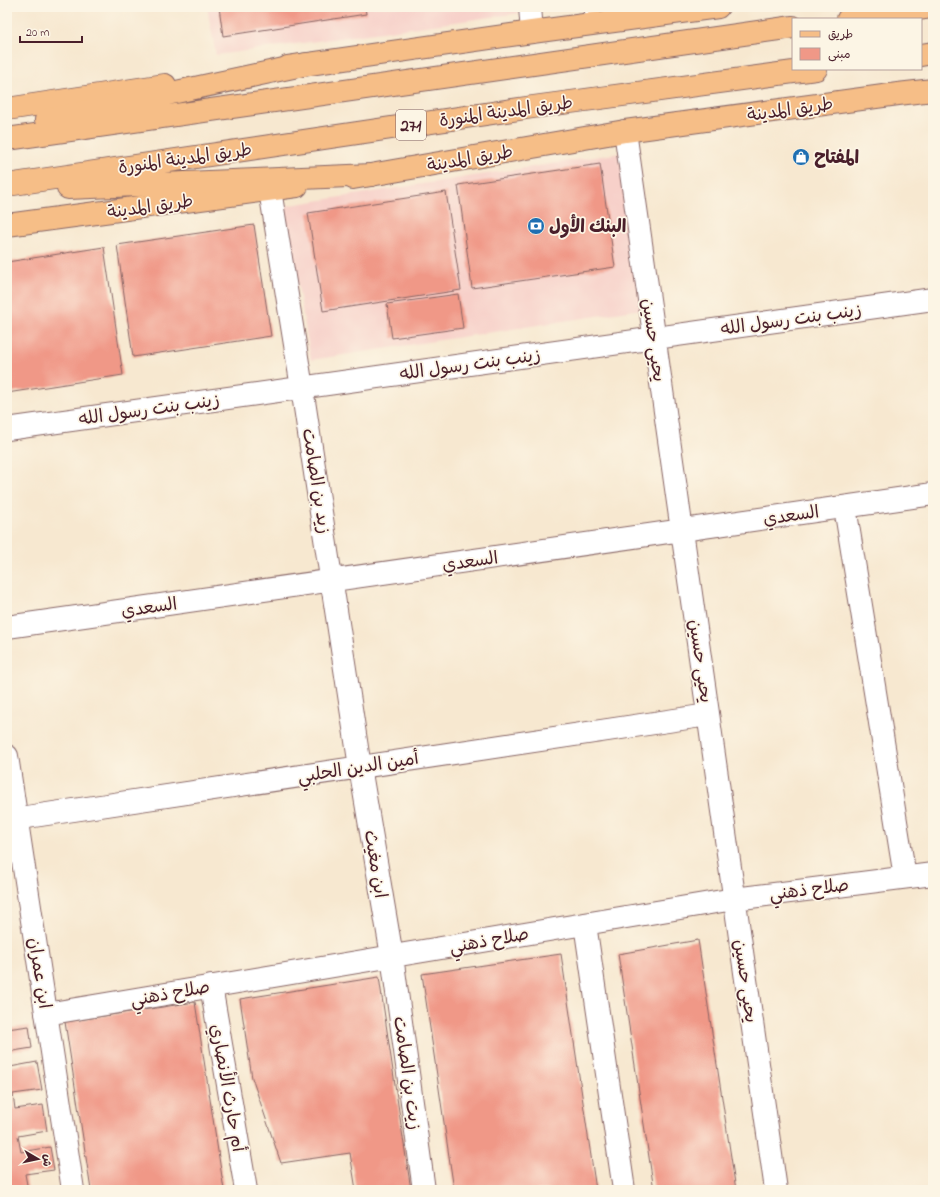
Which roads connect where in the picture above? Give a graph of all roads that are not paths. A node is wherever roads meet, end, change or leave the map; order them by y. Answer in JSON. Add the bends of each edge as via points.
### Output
{"nodes":[{"id":1,"x":530,"y":7,"type":"edge"},
{"id":2,"x":595,"y":7,"type":"edge"},
{"id":3,"x":718,"y":7,"type":"edge"},
{"id":4,"x":931,"y":7,"type":"edge"},
{"id":5,"x":855,"y":18,"type":"edge"},
{"id":6,"x":583,"y":25,"type":"junction"},
{"id":7,"x":792,"y":27,"type":"edge"},
{"id":8,"x":532,"y":32,"type":"junction"},
{"id":9,"x":933,"y":53,"type":"edge"},
{"id":10,"x":922,"y":55,"type":"edge"},
{"id":11,"x":307,"y":64,"type":"junction"},
{"id":12,"x":809,"y":70,"type":"edge"},
{"id":13,"x":933,"y":85,"type":"edge"},
{"id":14,"x":933,"y":90,"type":"edge"},
{"id":15,"x":898,"y":94,"type":"junction"},
{"id":16,"x":7,"y":109,"type":"edge"},
{"id":17,"x":7,"y":129,"type":"edge"},
{"id":18,"x":625,"y":131,"type":"junction"},
{"id":19,"x":7,"y":140,"type":"edge"},
{"id":20,"x":372,"y":175,"type":"junction"},
{"id":21,"x":7,"y":185,"type":"edge"},
{"id":22,"x":270,"y":190,"type":"junction"},
{"id":23,"x":7,"y":191,"type":"edge"},
{"id":24,"x":7,"y":225,"type":"edge"},
{"id":25,"x":933,"y":299,"type":"edge"},
{"id":26,"x":654,"y":338,"type":"junction"},
{"id":27,"x":302,"y":388,"type":"junction"},
{"id":28,"x":7,"y":429,"type":"edge"},
{"id":29,"x":933,"y":494,"type":"edge"},
{"id":30,"x":845,"y":507,"type":"junction"},
{"id":31,"x":682,"y":530,"type":"junction"},
{"id":32,"x":332,"y":580,"type":"junction"},
{"id":33,"x":7,"y":627,"type":"edge"},
{"id":34,"x":708,"y":715,"type":"junction"},
{"id":35,"x":7,"y":756,"type":"edge"},
{"id":36,"x":360,"y":769,"type":"junction"},
{"id":37,"x":12,"y":819,"type":"edge"},
{"id":38,"x":933,"y":874,"type":"edge"},
{"id":39,"x":904,"y":877,"type":"junction"},
{"id":40,"x":734,"y":899,"type":"junction"},
{"id":41,"x":585,"y":924,"type":"junction"},
{"id":42,"x":392,"y":956,"type":"junction"},
{"id":43,"x":211,"y":986,"type":"junction"},
{"id":44,"x":46,"y":1014,"type":"junction"},
{"id":45,"x":73,"y":1190,"type":"edge"},
{"id":46,"x":246,"y":1190,"type":"edge"},
{"id":47,"x":424,"y":1190,"type":"edge"},
{"id":48,"x":624,"y":1190,"type":"edge"},
{"id":49,"x":776,"y":1190,"type":"edge"}],
"edges":[{"from":1,"to":8,"type":"street"},
{"from":2,"to":6,"type":"lane"},
{"from":3,"to":6,"type":"main road"},
{"from":4,"to":5,"type":"main road"},
{"from":6,"to":8,"type":"main road"},
{"from":7,"to":19,"type":"main road","number":"271"},
{"from":8,"to":11,"type":"main road"},
{"from":9,"to":10,"type":"main road"},
{"from":11,"to":16,"type":"main road"},
{"from":11,"to":17,"type":"main road"},
{"from":12,"to":21,"type":"main road","name":"طريق المدينة المنورة","number":"271","via":[[525,108]]},
{"from":13,"to":15,"type":"main road"},
{"from":14,"to":15,"type":"main road","name":"طريق المدينة"},
{"from":15,"to":18,"type":"main road","name":"طريق المدينة"},
{"from":18,"to":20,"type":"main road","name":"طريق المدينة"},
{"from":18,"to":26,"type":"street","name":"يحيى حسين"},
{"from":20,"to":22,"type":"main road","name":"طريق المدينة"},
{"from":20,"to":23,"type":"main road"},
{"from":22,"to":24,"type":"main road","name":"طريق المدينة"},
{"from":22,"to":27,"type":"street","name":"زيد بن الصامت"},
{"from":25,"to":26,"type":"street","name":"زينب بنت رسول الله"},
{"from":26,"to":27,"type":"street","name":"زينب بنت رسول الله"},
{"from":26,"to":31,"type":"street","name":"يحيى حسين"},
{"from":27,"to":28,"type":"street","name":"زينب بنت رسول الله"},
{"from":27,"to":32,"type":"street","name":"زيد بن الصامت"},
{"from":29,"to":30,"type":"street","name":"السعدي"},
{"from":30,"to":31,"type":"street","name":"السعدي"},
{"from":30,"to":39,"type":"street"},
{"from":31,"to":32,"type":"street","name":"السعدي"},
{"from":31,"to":34,"type":"street","name":"يحيى حسين"},
{"from":32,"to":33,"type":"street","name":"السعدي"},
{"from":32,"to":36,"type":"street","name":"زيد بن الصامت"},
{"from":34,"to":36,"type":"street","name":"أمين الدين الحلبي"},
{"from":34,"to":40,"type":"street","name":"يحيى حسين"},
{"from":35,"to":37,"type":"street","name":"ابن عمران"},
{"from":36,"to":37,"type":"street","name":"أمين الدين الحلبي"},
{"from":36,"to":42,"type":"street","name":"ابن مغيث"},
{"from":37,"to":44,"type":"street","name":"ابن عمران"},
{"from":38,"to":39,"type":"street","name":"صلاح ذهني"},
{"from":39,"to":40,"type":"street","name":"صلاح ذهني"},
{"from":40,"to":41,"type":"street","name":"صلاح ذهني"},
{"from":40,"to":49,"type":"street","name":"يحيى حسين"},
{"from":41,"to":42,"type":"street","name":"صلاح ذهني"},
{"from":41,"to":48,"type":"street"},
{"from":42,"to":43,"type":"street","name":"صلاح ذهني"},
{"from":42,"to":47,"type":"street","name":"زيت بن الصامت"},
{"from":43,"to":44,"type":"street","name":"صلاح ذهني"},
{"from":43,"to":46,"type":"street","name":"أم حارث الأنصاري"},
{"from":44,"to":45,"type":"street","name":"ابن عمران"}]}
